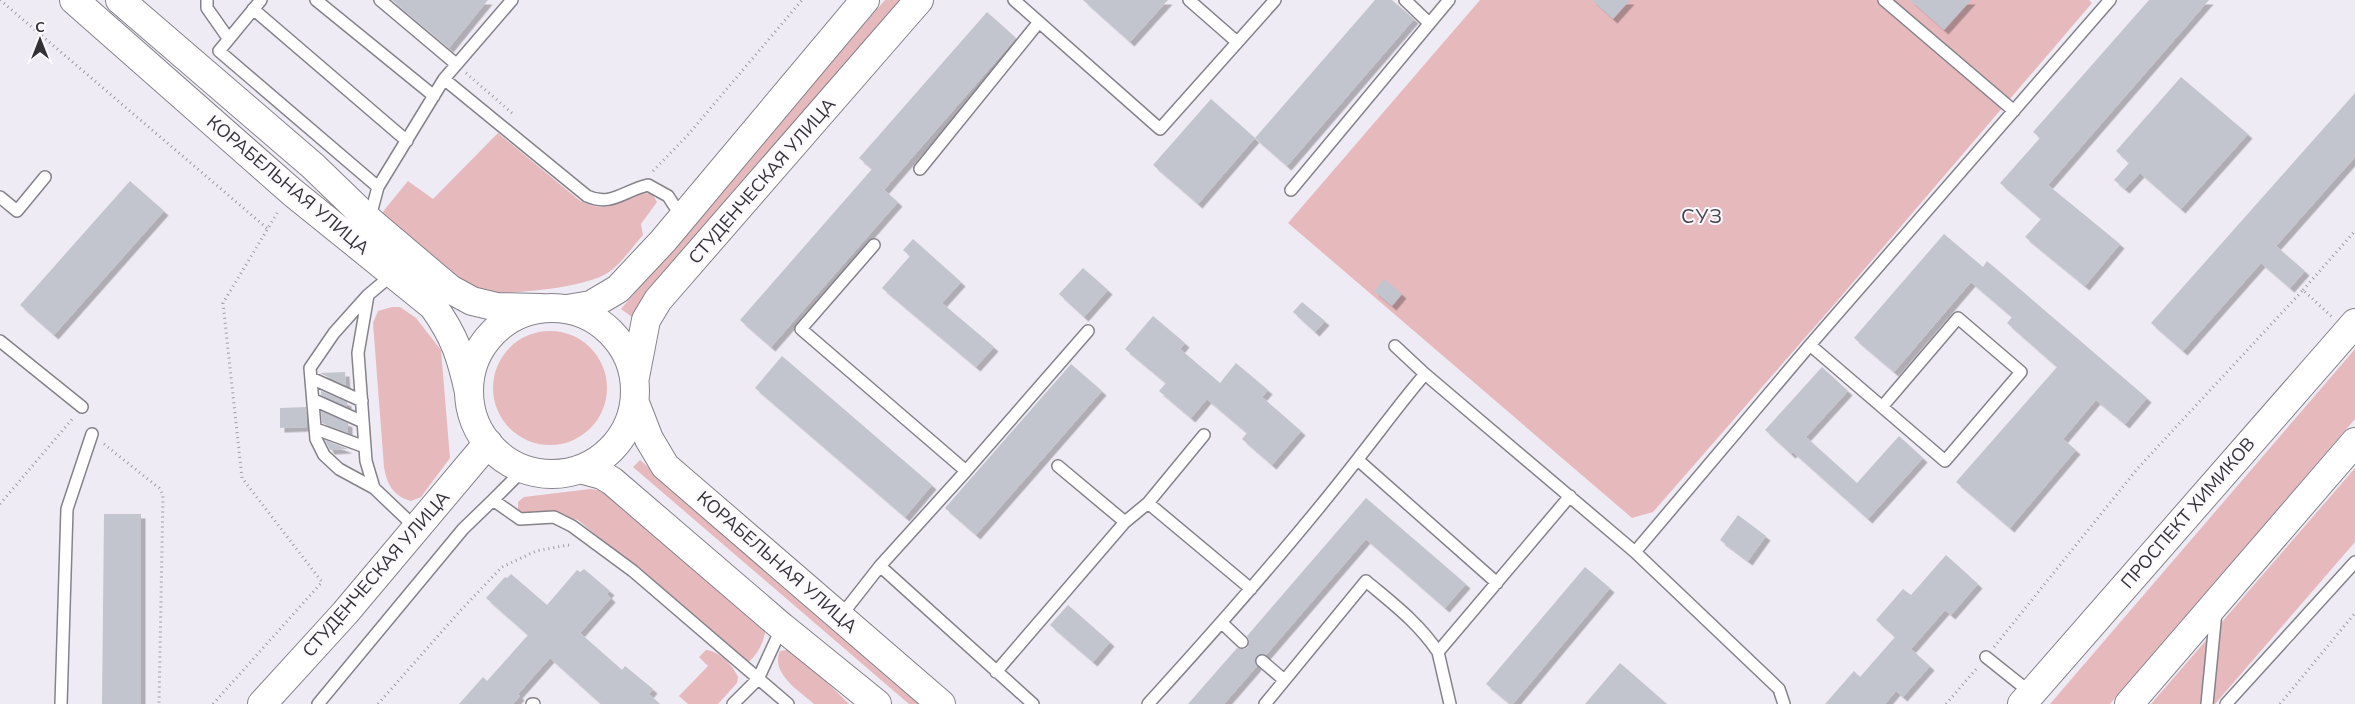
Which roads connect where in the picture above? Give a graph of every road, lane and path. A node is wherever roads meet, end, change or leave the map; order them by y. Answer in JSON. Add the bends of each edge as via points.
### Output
{"nodes":[{"id":1,"x":0,"y":0,"type":"edge"},
{"id":2,"x":74,"y":0,"type":"edge"},
{"id":3,"x":120,"y":0,"type":"edge"},
{"id":4,"x":197,"y":0,"type":"edge"},
{"id":5,"x":316,"y":0,"type":"edge"},
{"id":6,"x":380,"y":0,"type":"edge"},
{"id":7,"x":512,"y":0,"type":"edge"},
{"id":8,"x":802,"y":0,"type":"edge"},
{"id":9,"x":865,"y":0,"type":"edge"},
{"id":10,"x":919,"y":0,"type":"edge"},
{"id":11,"x":1014,"y":0,"type":"edge"},
{"id":12,"x":1189,"y":0,"type":"edge"},
{"id":13,"x":1275,"y":0,"type":"edge"},
{"id":14,"x":1405,"y":0,"type":"edge"},
{"id":15,"x":1449,"y":0,"type":"edge"},
{"id":16,"x":1884,"y":0,"type":"edge"},
{"id":17,"x":2110,"y":0,"type":"edge"},
{"id":18,"x":207,"y":4,"type":"edge"},
{"id":19,"x":257,"y":4,"type":"edge"},
{"id":20,"x":1039,"y":22,"type":"junction"},
{"id":21,"x":1428,"y":22,"type":"junction"},
{"id":22,"x":228,"y":38,"type":"junction"},
{"id":23,"x":1237,"y":42,"type":"junction"},
{"id":24,"x":456,"y":64,"type":"junction"},
{"id":25,"x":444,"y":79,"type":"junction"},
{"id":26,"x":434,"y":96,"type":"junction"},
{"id":27,"x":2014,"y":111,"type":"junction"},
{"id":28,"x":513,"y":114,"type":"dead end"},
{"id":29,"x":406,"y":141,"type":"junction"},
{"id":30,"x":920,"y":169,"type":"dead end"},
{"id":31,"x":648,"y":172,"type":"dead end"},
{"id":32,"x":45,"y":177,"type":"dead end"},
{"id":33,"x":378,"y":187,"type":"junction"},
{"id":34,"x":1291,"y":190,"type":"dead end"},
{"id":35,"x":0,"y":197,"type":"edge"},
{"id":36,"x":281,"y":207,"type":"dead end"},
{"id":37,"x":372,"y":223,"type":"junction"},
{"id":38,"x":268,"y":229,"type":"junction"},
{"id":39,"x":2355,"y":231,"type":"edge"},
{"id":40,"x":663,"y":241,"type":"junction"},
{"id":41,"x":874,"y":245,"type":"dead end"},
{"id":42,"x":394,"y":273,"type":"junction"},
{"id":43,"x":2304,"y":290,"type":"junction"},
{"id":44,"x":368,"y":296,"type":"junction"},
{"id":45,"x":540,"y":308,"type":"junction"},
{"id":46,"x":567,"y":309,"type":"junction"},
{"id":47,"x":2352,"y":327,"type":"edge"},
{"id":48,"x":1088,"y":331,"type":"dead end"},
{"id":49,"x":0,"y":342,"type":"edge"},
{"id":50,"x":1395,"y":346,"type":"dead end"},
{"id":51,"x":1810,"y":346,"type":"junction"},
{"id":52,"x":1425,"y":374,"type":"junction"},
{"id":53,"x":311,"y":378,"type":"junction"},
{"id":54,"x":635,"y":390,"type":"junction"},
{"id":55,"x":469,"y":392,"type":"junction"},
{"id":56,"x":314,"y":400,"type":"junction"},
{"id":57,"x":362,"y":401,"type":"junction"},
{"id":58,"x":82,"y":407,"type":"joint"},
{"id":59,"x":1882,"y":407,"type":"junction"},
{"id":60,"x":363,"y":422,"type":"junction"},
{"id":61,"x":316,"y":429,"type":"junction"},
{"id":62,"x":92,"y":434,"type":"joint"},
{"id":63,"x":1204,"y":435,"type":"dead end"},
{"id":64,"x":2355,"y":442,"type":"edge"},
{"id":65,"x":488,"y":443,"type":"junction"},
{"id":66,"x":365,"y":447,"type":"junction"},
{"id":67,"x":1358,"y":460,"type":"junction"},
{"id":68,"x":1058,"y":466,"type":"dead end"},
{"id":69,"x":524,"y":469,"type":"junction"},
{"id":70,"x":580,"y":469,"type":"junction"},
{"id":71,"x":966,"y":471,"type":"junction"},
{"id":72,"x":374,"y":488,"type":"junction"},
{"id":73,"x":1570,"y":496,"type":"junction"},
{"id":74,"x":493,"y":500,"type":"junction"},
{"id":75,"x":1148,"y":503,"type":"junction"},
{"id":76,"x":0,"y":504,"type":"edge"},
{"id":77,"x":1124,"y":522,"type":"junction"},
{"id":78,"x":416,"y":528,"type":"junction"},
{"id":79,"x":574,"y":546,"type":"dead end"},
{"id":80,"x":1635,"y":552,"type":"junction"},
{"id":81,"x":2355,"y":562,"type":"edge"},
{"id":82,"x":880,"y":566,"type":"junction"},
{"id":83,"x":1497,"y":583,"type":"junction"},
{"id":84,"x":1250,"y":589,"type":"junction"},
{"id":85,"x":2217,"y":601,"type":"junction"},
{"id":86,"x":2355,"y":613,"type":"edge"},
{"id":87,"x":840,"y":617,"type":"junction"},
{"id":88,"x":1222,"y":623,"type":"junction"},
{"id":89,"x":782,"y":626,"type":"junction"},
{"id":90,"x":1242,"y":642,"type":"dead end"},
{"id":91,"x":1438,"y":652,"type":"junction"},
{"id":92,"x":1986,"y":657,"type":"junction"},
{"id":93,"x":1262,"y":660,"type":"dead end"},
{"id":94,"x":996,"y":672,"type":"junction"},
{"id":95,"x":758,"y":679,"type":"junction"},
{"id":96,"x":1283,"y":679,"type":"junction"},
{"id":97,"x":2026,"y":698,"type":"edge"},
{"id":98,"x":61,"y":704,"type":"edge"},
{"id":99,"x":160,"y":704,"type":"edge"},
{"id":100,"x":213,"y":704,"type":"edge"},
{"id":101,"x":262,"y":704,"type":"edge"},
{"id":102,"x":318,"y":704,"type":"edge"},
{"id":103,"x":378,"y":704,"type":"edge"},
{"id":104,"x":733,"y":704,"type":"edge"},
{"id":105,"x":788,"y":704,"type":"edge"},
{"id":106,"x":877,"y":704,"type":"edge"},
{"id":107,"x":941,"y":704,"type":"edge"},
{"id":108,"x":1033,"y":704,"type":"edge"},
{"id":109,"x":1148,"y":704,"type":"edge"},
{"id":110,"x":1265,"y":704,"type":"edge"},
{"id":111,"x":1450,"y":704,"type":"edge"},
{"id":112,"x":1784,"y":704,"type":"edge"},
{"id":113,"x":1946,"y":704,"type":"edge"},
{"id":114,"x":2129,"y":704,"type":"edge"},
{"id":115,"x":2207,"y":704,"type":"edge"},
{"id":116,"x":2226,"y":704,"type":"edge"},
{"id":117,"x":2280,"y":704,"type":"edge"}],
"edges":[{"from":1,"to":38,"type":"path"},
{"from":2,"to":42,"type":"main road","name":"КОРАБЕЛЬНАЯ УЛИЦА","via":[[292,192]]},
{"from":3,"to":37,"type":"main road","name":"КОРАБЕЛЬНАЯ УЛИЦА","via":[[313,166]]},
{"from":4,"to":18,"type":"lane"},
{"from":5,"to":26,"type":"lane"},
{"from":6,"to":24,"type":"lane"},
{"from":7,"to":24,"type":"lane"},
{"from":8,"to":31,"type":"path","via":[[687,136],[654,171]]},
{"from":9,"to":40,"type":"main road","name":"СТУДЕНЧЕСКАЯ УЛИЦА"},
{"from":10,"to":54,"type":"main road","name":"СТУДЕНЧЕСКАЯ УЛИЦА","via":[[658,300],[646,320]]},
{"from":11,"to":20,"type":"lane"},
{"from":12,"to":23,"type":"lane"},
{"from":13,"to":23,"type":"lane"},
{"from":14,"to":21,"type":"lane"},
{"from":15,"to":21,"type":"lane"},
{"from":16,"to":27,"type":"lane"},
{"from":17,"to":27,"type":"lane"},
{"from":18,"to":22,"type":"lane"},
{"from":19,"to":22,"type":"lane"},
{"from":19,"to":29,"type":"lane"},
{"from":20,"to":23,"type":"lane","via":[[1160,129]]},
{"from":20,"to":30,"type":"lane"},
{"from":21,"to":34,"type":"lane"},
{"from":22,"to":33,"type":"lane","via":[[219,51]]},
{"from":24,"to":25,"type":"lane"},
{"from":24,"to":28,"type":"path"},
{"from":25,"to":26,"type":"lane"},
{"from":25,"to":40,"type":"lane","via":[[587,196],[607,201],[648,185],[668,196],[678,210]]},
{"from":26,"to":29,"type":"lane"},
{"from":27,"to":51,"type":"lane"},
{"from":29,"to":33,"type":"lane"},
{"from":32,"to":35,"type":"lane","via":[[17,211]]},
{"from":33,"to":37,"type":"lane","via":[[371,213]]},
{"from":36,"to":38,"type":"path"},
{"from":37,"to":45,"type":"main road","name":"КОРАБЕЛЬНАЯ УЛИЦА","via":[[450,290],[472,301],[497,307]]},
{"from":38,"to":100,"type":"path","via":[[223,303],[242,478],[322,582]]},
{"from":39,"to":43,"type":"path"},
{"from":40,"to":46,"type":"main road","name":"СТУДЕНЧЕСКАЯ УЛИЦА","via":[[618,289],[591,305]]},
{"from":41,"to":71,"type":"lane","via":[[802,329]]},
{"from":42,"to":44,"type":"lane"},
{"from":42,"to":55,"type":"main road","name":"КОРАБЕЛЬНАЯ УЛИЦА","via":[[432,306],[450,330],[461,356]]},
{"from":43,"to":47,"type":"path"},
{"from":43,"to":92,"type":"path","via":[[2138,468]]},
{"from":44,"to":53,"type":"lane","via":[[334,332],[310,368]]},
{"from":44,"to":57,"type":"lane","via":[[358,353]]},
{"from":45,"to":46,"type":"main road","name":"КОРАБЕЛЬНАЯ УЛИЦА"},
{"from":45,"to":55,"type":"main road","name":"КОРАБЕЛЬНАЯ УЛИЦА","via":[[518,314],[498,327],[483,344],[472,366]]},
{"from":46,"to":54,"type":"main road","name":"КОРАБЕЛЬНАЯ УЛИЦА","via":[[591,317],[612,332],[627,353]]},
{"from":47,"to":97,"type":"main road","name":"ПРОСПЕКТ ХИМИКОВ"},
{"from":48,"to":71,"type":"lane"},
{"from":49,"to":58,"type":"lane"},
{"from":50,"to":52,"type":"lane"},
{"from":51,"to":59,"type":"lane"},
{"from":51,"to":80,"type":"lane"},
{"from":52,"to":67,"type":"lane"},
{"from":52,"to":73,"type":"lane"},
{"from":53,"to":56,"type":"lane"},
{"from":53,"to":57,"type":"lane"},
{"from":54,"to":70,"type":"main road","name":"КОРАБЕЛЬНАЯ УЛИЦА","via":[[628,425],[616,444],[600,459]]},
{"from":54,"to":87,"type":"main road","name":"КОРАБЕЛЬНАЯ УЛИЦА","via":[[649,439],[665,466]]},
{"from":55,"to":65,"type":"main road","name":"КОРАБЕЛЬНАЯ УЛИЦА","via":[[475,423]]},
{"from":56,"to":60,"type":"lane"},
{"from":56,"to":61,"type":"lane"},
{"from":57,"to":60,"type":"lane"},
{"from":58,"to":76,"type":"path"},
{"from":59,"to":59,"type":"lane","via":[[1945,460],[2021,372],[1958,318]]},
{"from":60,"to":66,"type":"lane"},
{"from":61,"to":66,"type":"lane"},
{"from":61,"to":72,"type":"lane","via":[[316,439],[324,456],[339,469]]},
{"from":62,"to":98,"type":"lane","via":[[68,509]]},
{"from":62,"to":99,"type":"path","via":[[163,495]]},
{"from":63,"to":75,"type":"lane"},
{"from":64,"to":85,"type":"main road"},
{"from":65,"to":69,"type":"main road","name":"КОРАБЕЛЬНАЯ УЛИЦА","via":[[514,465]]},
{"from":65,"to":78,"type":"main road","name":"СТУДЕНЧЕСКАЯ УЛИЦА"},
{"from":66,"to":72,"type":"lane"},
{"from":67,"to":83,"type":"lane"},
{"from":67,"to":84,"type":"lane"},
{"from":68,"to":77,"type":"lane"},
{"from":69,"to":70,"type":"main road","name":"КОРАБЕЛЬНАЯ УЛИЦА","via":[[552,474]]},
{"from":69,"to":74,"type":"lane"},
{"from":70,"to":89,"type":"main road","name":"КОРАБЕЛЬНАЯ УЛИЦА","via":[[612,481]]},
{"from":71,"to":82,"type":"lane"},
{"from":72,"to":78,"type":"lane"},
{"from":73,"to":80,"type":"lane"},
{"from":73,"to":83,"type":"lane"},
{"from":74,"to":95,"type":"lane","via":[[520,519],[554,517],[572,526],[633,571]]},
{"from":74,"to":102,"type":"lane","via":[[463,529]]},
{"from":75,"to":77,"type":"lane"},
{"from":75,"to":84,"type":"lane"},
{"from":77,"to":94,"type":"lane"},
{"from":78,"to":101,"type":"main road","name":"СТУДЕНЧЕСКАЯ УЛИЦА","via":[[345,613]]},
{"from":79,"to":103,"type":"path","via":[[536,551],[502,567]]},
{"from":80,"to":112,"type":"lane","via":[[1778,689]]},
{"from":81,"to":116,"type":"lane"},
{"from":82,"to":87,"type":"lane"},
{"from":82,"to":94,"type":"lane"},
{"from":83,"to":91,"type":"lane"},
{"from":84,"to":88,"type":"lane"},
{"from":85,"to":114,"type":"main road"},
{"from":85,"to":115,"type":"lane"},
{"from":86,"to":117,"type":"path"},
{"from":87,"to":107,"type":"main road","name":"КОРАБЕЛЬНАЯ УЛИЦА"},
{"from":88,"to":90,"type":"lane"},
{"from":88,"to":109,"type":"lane"},
{"from":89,"to":95,"type":"lane"},
{"from":89,"to":106,"type":"main road","name":"КОРАБЕЛЬНАЯ УЛИЦА"},
{"from":91,"to":96,"type":"lane","via":[[1412,620],[1366,581]]},
{"from":91,"to":111,"type":"lane"},
{"from":92,"to":97,"type":"lane"},
{"from":92,"to":113,"type":"path"},
{"from":93,"to":96,"type":"lane"},
{"from":94,"to":108,"type":"lane"},
{"from":95,"to":104,"type":"lane"},
{"from":95,"to":105,"type":"lane"},
{"from":96,"to":110,"type":"lane"}]}
